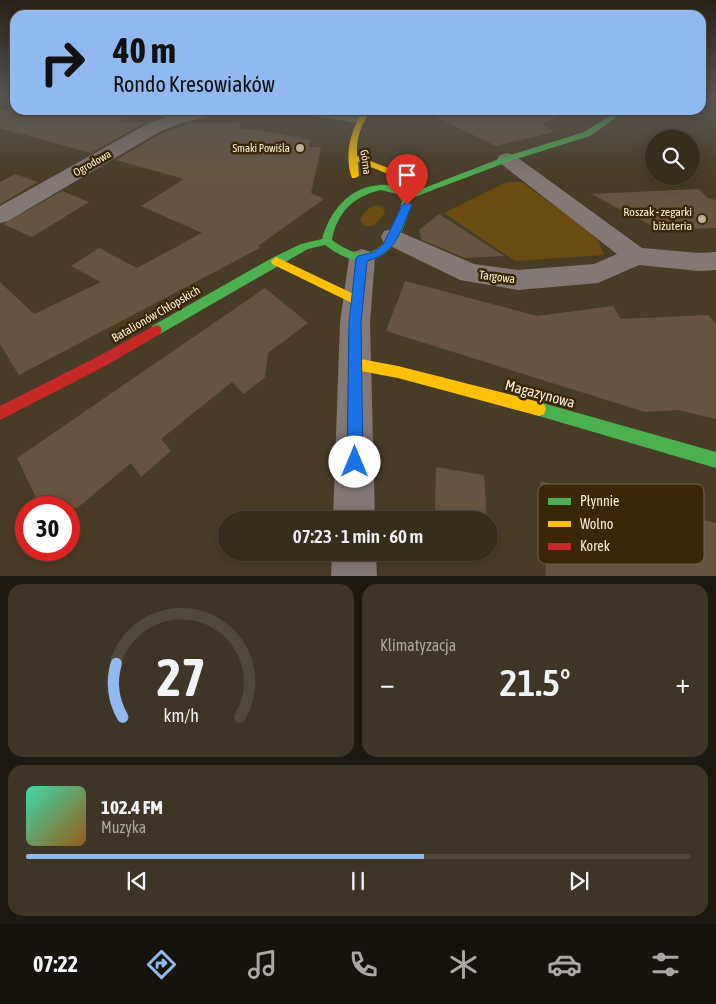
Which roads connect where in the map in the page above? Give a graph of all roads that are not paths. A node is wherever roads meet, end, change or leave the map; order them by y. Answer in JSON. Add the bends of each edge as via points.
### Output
{"nodes":[{"id":1,"x":158,"y":126,"type":"edge"},
{"id":2,"x":356,"y":126,"type":"edge"},
{"id":3,"x":600,"y":126,"type":"edge"},
{"id":4,"x":353,"y":157,"type":"junction"},
{"id":5,"x":507,"y":159,"type":"junction"},
{"id":6,"x":443,"y":182,"type":"junction"},
{"id":7,"x":364,"y":190,"type":"junction"},
{"id":8,"x":405,"y":198,"type":"junction"},
{"id":9,"x":0,"y":216,"type":"edge"},
{"id":10,"x":393,"y":237,"type":"junction"},
{"id":11,"x":327,"y":242,"type":"junction"},
{"id":12,"x":636,"y":256,"type":"junction"},
{"id":13,"x":362,"y":258,"type":"junction"},
{"id":14,"x":276,"y":261,"type":"junction"},
{"id":15,"x":716,"y":261,"type":"edge"},
{"id":16,"x":356,"y":300,"type":"junction"},
{"id":17,"x":355,"y":364,"type":"junction"},
{"id":18,"x":0,"y":413,"type":"edge"},
{"id":19,"x":716,"y":460,"type":"edge"},
{"id":20,"x":354,"y":511,"type":"edge"},
{"id":21,"x":354,"y":561,"type":"edge"},
{"id":22,"x":354,"y":576,"type":"edge"}],
"edges":[{"from":1,"to":9,"type":"street","name":"Ogrodowa"},
{"from":2,"to":4,"type":"street","name":"Górna","via":[[352,132]]},
{"from":3,"to":5,"type":"street","via":[[587,134]]},
{"from":4,"to":6,"type":"street","via":[[394,172]]},
{"from":4,"to":7,"type":"street","name":"Górna","via":[[355,180]]},
{"from":5,"to":6,"type":"street"},
{"from":5,"to":12,"type":"street"},
{"from":6,"to":8,"type":"street"},
{"from":7,"to":8,"type":"street","via":[[381,187],[397,190]]},
{"from":7,"to":11,"type":"street","via":[[350,197],[327,231]]},
{"from":8,"to":10,"type":"street","via":[[407,205]]},
{"from":10,"to":12,"type":"street","name":"Targowa","via":[[469,273],[518,280],[598,273]]},
{"from":10,"to":13,"type":"street","via":[[377,254]]},
{"from":11,"to":13,"type":"street","via":[[335,252]]},
{"from":11,"to":14,"type":"street","name":"Batalionów Chłopskich","via":[[305,246]]},
{"from":12,"to":15,"type":"street","name":"Targowa"},
{"from":13,"to":16,"type":"street"},
{"from":14,"to":16,"type":"street"},
{"from":14,"to":18,"type":"street","name":"Batalionów Chłopskich","via":[[102,361]]},
{"from":16,"to":17,"type":"street"},
{"from":17,"to":19,"type":"street","name":"Magazynowa","via":[[398,372],[621,431]]},
{"from":17,"to":20,"type":"street"},
{"from":21,"to":22,"type":"street"}]}
